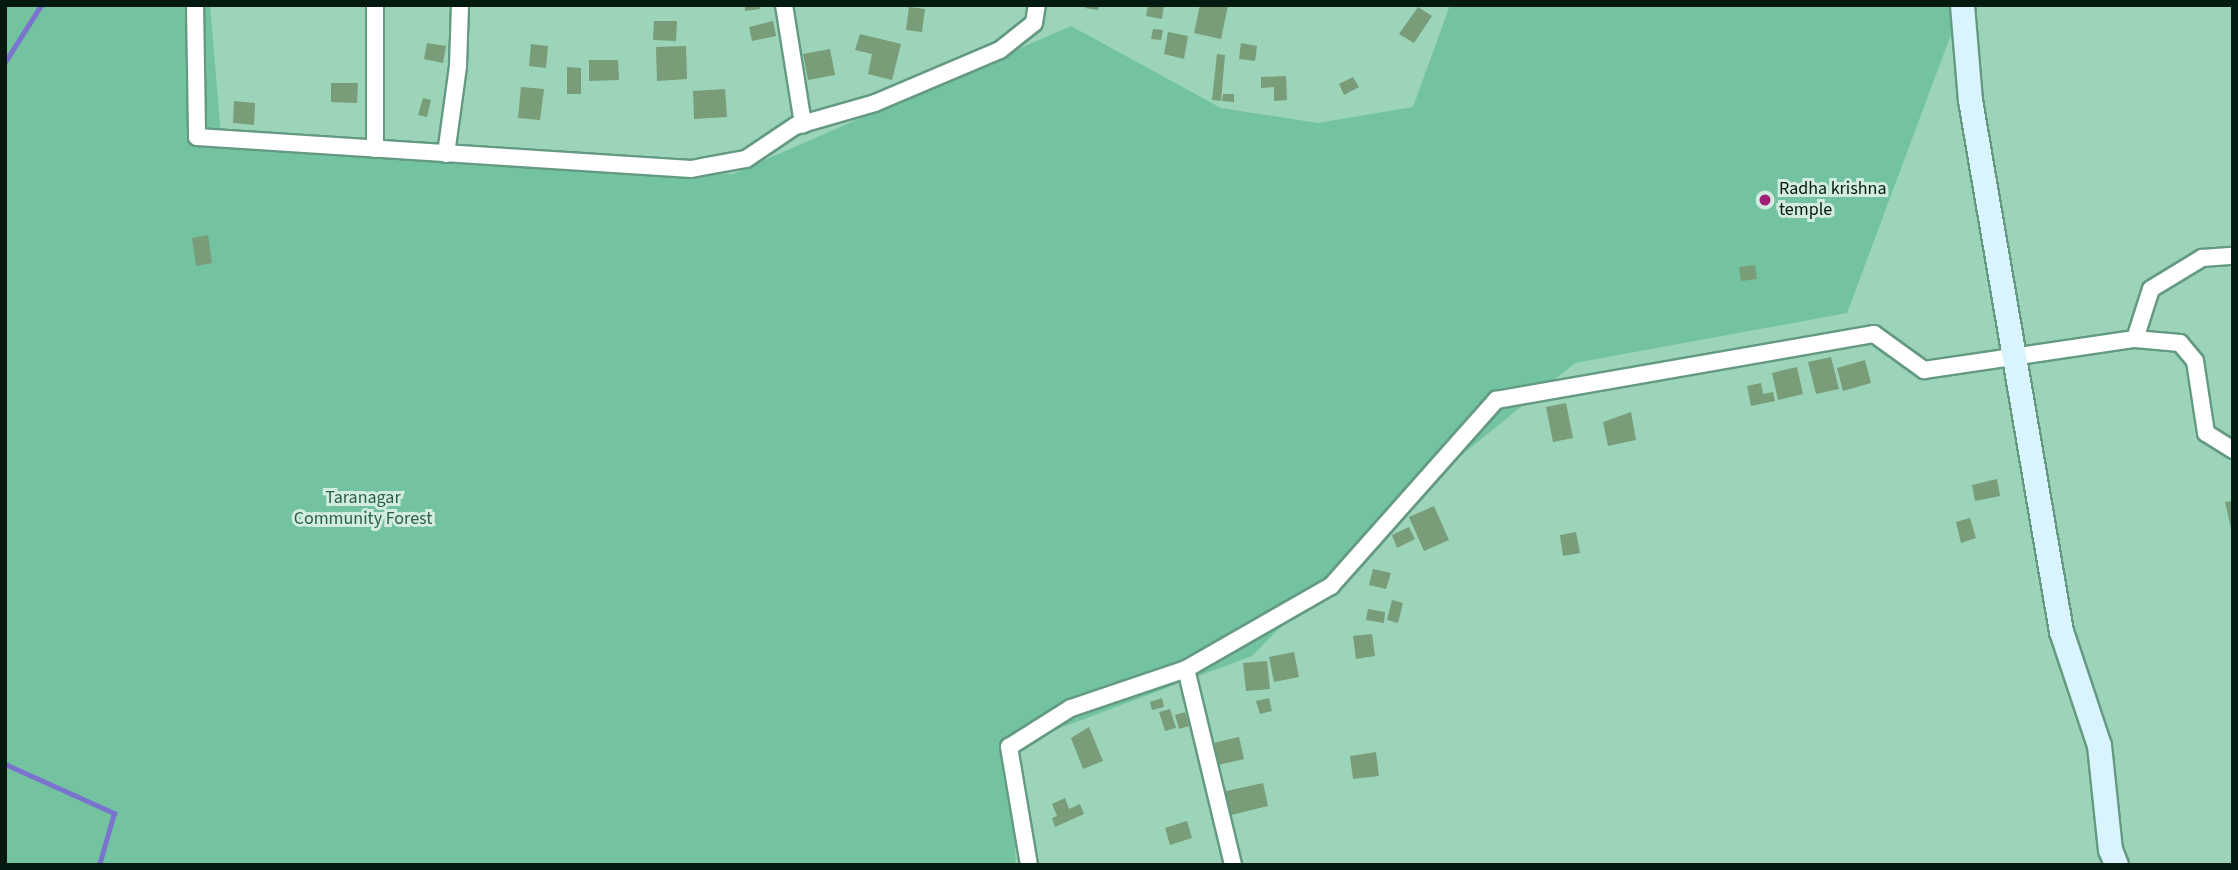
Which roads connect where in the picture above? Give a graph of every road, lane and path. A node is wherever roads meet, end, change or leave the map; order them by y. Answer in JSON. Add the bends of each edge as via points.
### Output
{"nodes":[{"id":1,"x":195,"y":5,"type":"edge"},
{"id":2,"x":374,"y":5,"type":"edge"},
{"id":3,"x":460,"y":5,"type":"edge"},
{"id":4,"x":784,"y":5,"type":"edge"},
{"id":5,"x":1037,"y":5,"type":"edge"},
{"id":6,"x":1962,"y":5,"type":"edge"},
{"id":7,"x":803,"y":124,"type":"junction"},
{"id":8,"x":375,"y":149,"type":"junction"},
{"id":9,"x":446,"y":154,"type":"junction"},
{"id":10,"x":2233,"y":256,"type":"edge"},
{"id":11,"x":2135,"y":339,"type":"junction"},
{"id":12,"x":2014,"y":356,"type":"junction"},
{"id":13,"x":2233,"y":450,"type":"edge"},
{"id":14,"x":1186,"y":668,"type":"junction"},
{"id":15,"x":1029,"y":865,"type":"edge"},
{"id":16,"x":1233,"y":865,"type":"edge"},
{"id":17,"x":2116,"y":865,"type":"edge"}],
"edges":[{"from":1,"to":8,"type":"street","via":[[197,137]]},
{"from":2,"to":8,"type":"street"},
{"from":3,"to":9,"type":"street","via":[[458,66]]},
{"from":4,"to":7,"type":"street"},
{"from":5,"to":7,"type":"street","via":[[1034,23],[1000,50],[875,103]]},
{"from":6,"to":12,"type":"street","via":[[1970,100]]},
{"from":7,"to":9,"type":"street","via":[[746,159],[691,169]]},
{"from":8,"to":9,"type":"street"},
{"from":10,"to":11,"type":"street","via":[[2202,258],[2151,289]]},
{"from":11,"to":12,"type":"street"},
{"from":11,"to":13,"type":"street","via":[[2180,343],[2195,361],[2206,433]]},
{"from":12,"to":14,"type":"street","via":[[1924,370],[1874,334],[1496,400],[1331,586]]},
{"from":12,"to":17,"type":"street","via":[[2061,631],[2099,745],[2110,849]]},
{"from":14,"to":15,"type":"street","via":[[1071,708],[1009,747]]},
{"from":14,"to":16,"type":"street"}]}
